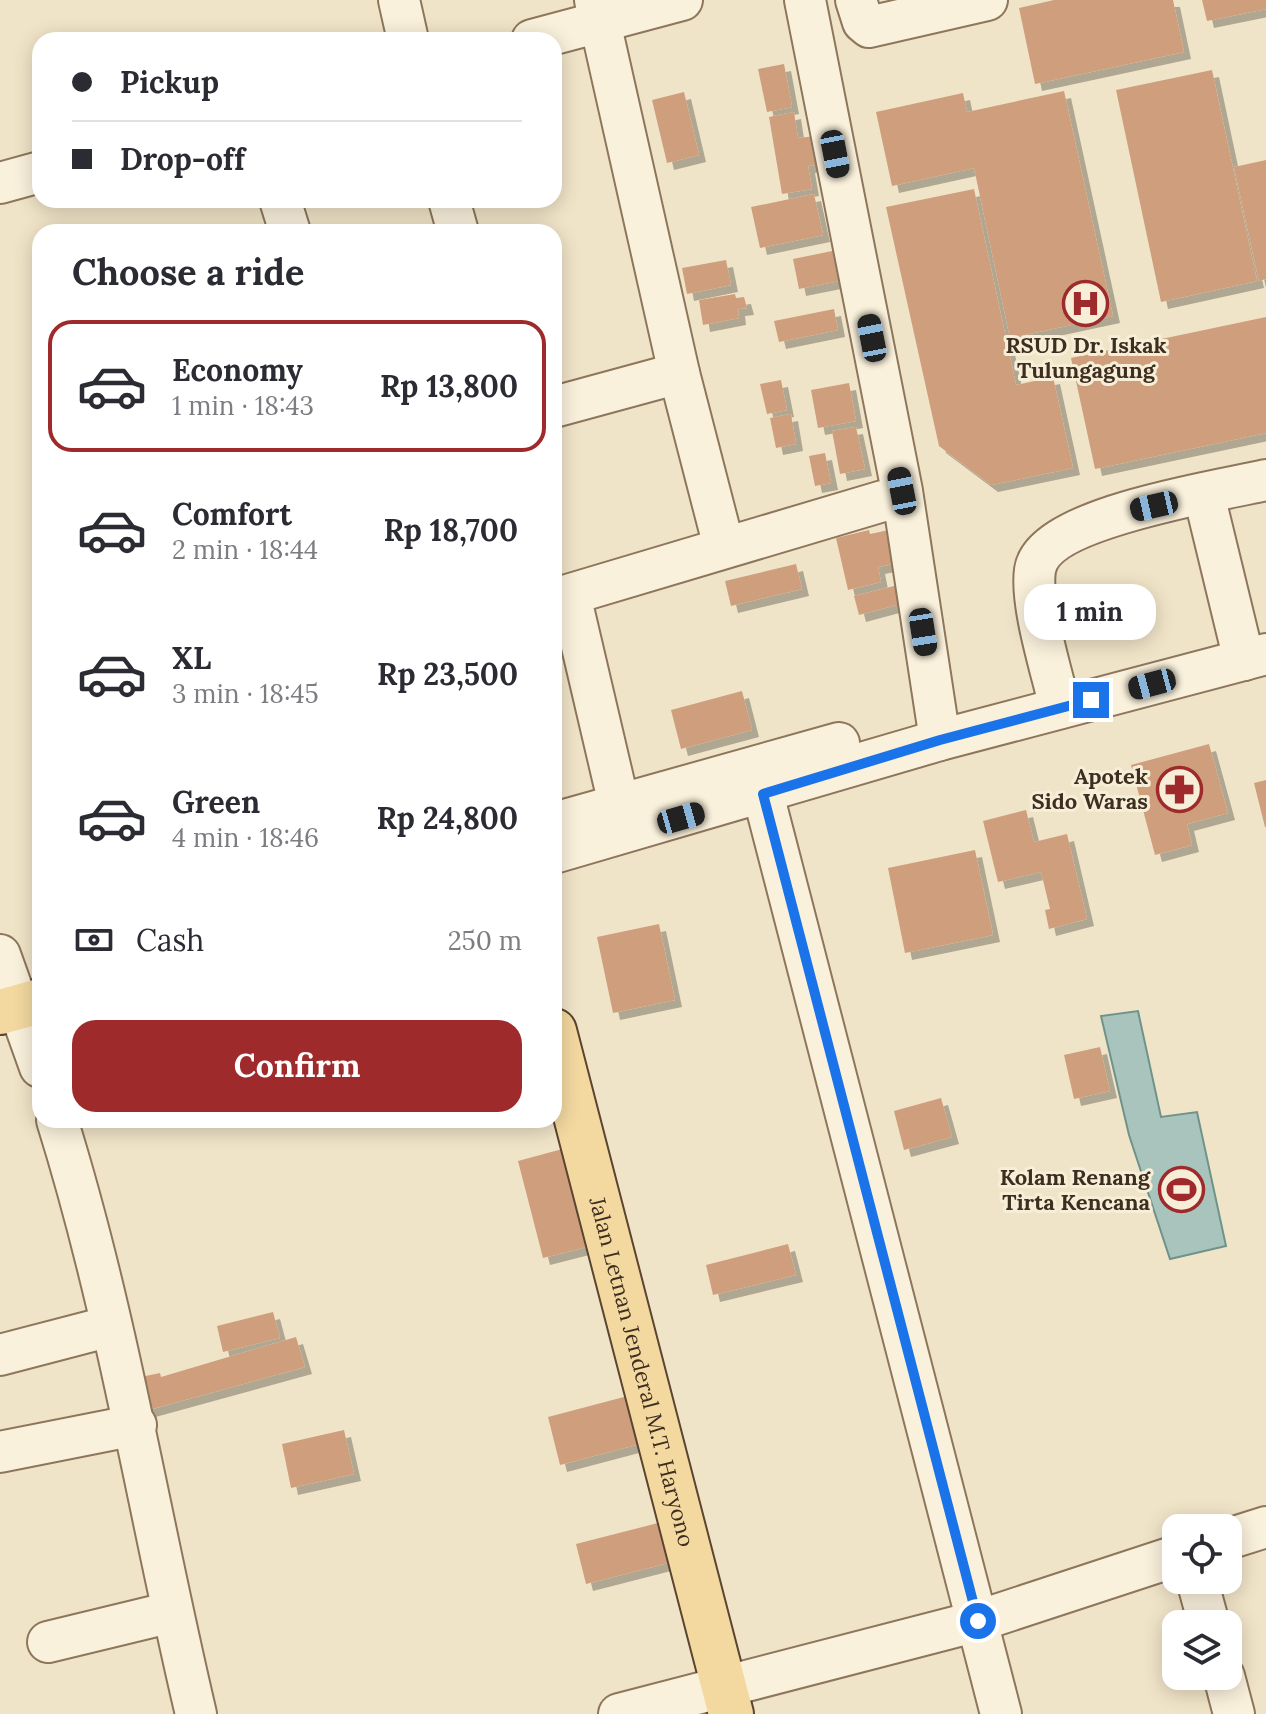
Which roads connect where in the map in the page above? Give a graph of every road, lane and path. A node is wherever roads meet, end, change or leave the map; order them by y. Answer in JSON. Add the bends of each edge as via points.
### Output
{"nodes":[{"id":1,"x":399,"y":0,"type":"edge"},
{"id":2,"x":682,"y":0,"type":"edge"},
{"id":3,"x":805,"y":0,"type":"edge"},
{"id":4,"x":856,"y":0,"type":"edge"},
{"id":5,"x":987,"y":0,"type":"edge"},
{"id":6,"x":597,"y":11,"type":"edge"},
{"id":7,"x":406,"y":32,"type":"edge"},
{"id":8,"x":550,"y":32,"type":"edge"},
{"id":9,"x":32,"y":174,"type":"edge"},
{"id":10,"x":0,"y":183,"type":"edge"},
{"id":11,"x":679,"y":373,"type":"junction"},
{"id":12,"x":562,"y":405,"type":"edge"},
{"id":13,"x":1266,"y":480,"type":"edge"},
{"id":14,"x":1204,"y":495,"type":"junction"},
{"id":15,"x":883,"y":501,"type":"dead end"},
{"id":16,"x":724,"y":547,"type":"junction"},
{"id":17,"x":562,"y":597,"type":"edge"},
{"id":18,"x":1255,"y":657,"type":"edge"},
{"id":19,"x":1060,"y":708,"type":"junction"},
{"id":20,"x":938,"y":728,"type":"junction"},
{"id":21,"x":763,"y":794,"type":"junction"},
{"id":22,"x":622,"y":819,"type":"junction"},
{"id":23,"x":562,"y":823,"type":"edge"},
{"id":24,"x":562,"y":849,"type":"edge"},
{"id":25,"x":0,"y":955,"type":"edge"},
{"id":26,"x":19,"y":1007,"type":"edge"},
{"id":27,"x":32,"y":1044,"type":"edge"},
{"id":28,"x":562,"y":1062,"type":"edge"},
{"id":29,"x":59,"y":1128,"type":"edge"},
{"id":30,"x":111,"y":1326,"type":"junction"},
{"id":31,"x":0,"y":1355,"type":"edge"},
{"id":32,"x":136,"y":1425,"type":"junction"},
{"id":33,"x":0,"y":1452,"type":"edge"},
{"id":34,"x":1266,"y":1527,"type":"edge"},
{"id":35,"x":1242,"y":1535,"type":"edge"},
{"id":36,"x":1162,"y":1561,"type":"edge"},
{"id":37,"x":172,"y":1612,"type":"junction"},
{"id":38,"x":978,"y":1621,"type":"junction"},
{"id":39,"x":48,"y":1642,"type":"dead end"},
{"id":40,"x":1228,"y":1690,"type":"edge"},
{"id":41,"x":727,"y":1700,"type":"edge"},
{"id":42,"x":196,"y":1714,"type":"edge"},
{"id":43,"x":619,"y":1714,"type":"edge"},
{"id":44,"x":1001,"y":1714,"type":"edge"},
{"id":45,"x":1234,"y":1714,"type":"edge"}],
"edges":[{"from":1,"to":7,"type":"street"},
{"from":2,"to":6,"type":"street"},
{"from":3,"to":20,"type":"street","via":[[902,491]]},
{"from":4,"to":5,"type":"street","via":[[869,27]]},
{"from":6,"to":8,"type":"street"},
{"from":6,"to":11,"type":"street"},
{"from":9,"to":10,"type":"street"},
{"from":11,"to":12,"type":"street"},
{"from":11,"to":16,"type":"street"},
{"from":13,"to":14,"type":"street"},
{"from":14,"to":18,"type":"street"},
{"from":14,"to":19,"type":"street","via":[[1103,518],[1043,549],[1034,587]]},
{"from":15,"to":16,"type":"street"},
{"from":16,"to":17,"type":"street"},
{"from":17,"to":22,"type":"street"},
{"from":18,"to":19,"type":"street"},
{"from":19,"to":20,"type":"street"},
{"from":20,"to":21,"type":"street"},
{"from":20,"to":22,"type":"street"},
{"from":21,"to":22,"type":"street"},
{"from":21,"to":38,"type":"street"},
{"from":22,"to":23,"type":"street"},
{"from":22,"to":24,"type":"street"},
{"from":25,"to":26,"type":"street"},
{"from":26,"to":27,"type":"street"},
{"from":28,"to":41,"type":"main road","name":"Jalan Letnan Jenderal M.T. Haryono"},
{"from":29,"to":30,"type":"street"},
{"from":30,"to":31,"type":"street"},
{"from":30,"to":32,"type":"street"},
{"from":32,"to":33,"type":"street"},
{"from":32,"to":37,"type":"street"},
{"from":34,"to":35,"type":"street"},
{"from":36,"to":38,"type":"street"},
{"from":37,"to":39,"type":"street"},
{"from":37,"to":42,"type":"street"},
{"from":38,"to":41,"type":"street"},
{"from":38,"to":44,"type":"street"},
{"from":40,"to":45,"type":"street"},
{"from":41,"to":43,"type":"street"}]}
